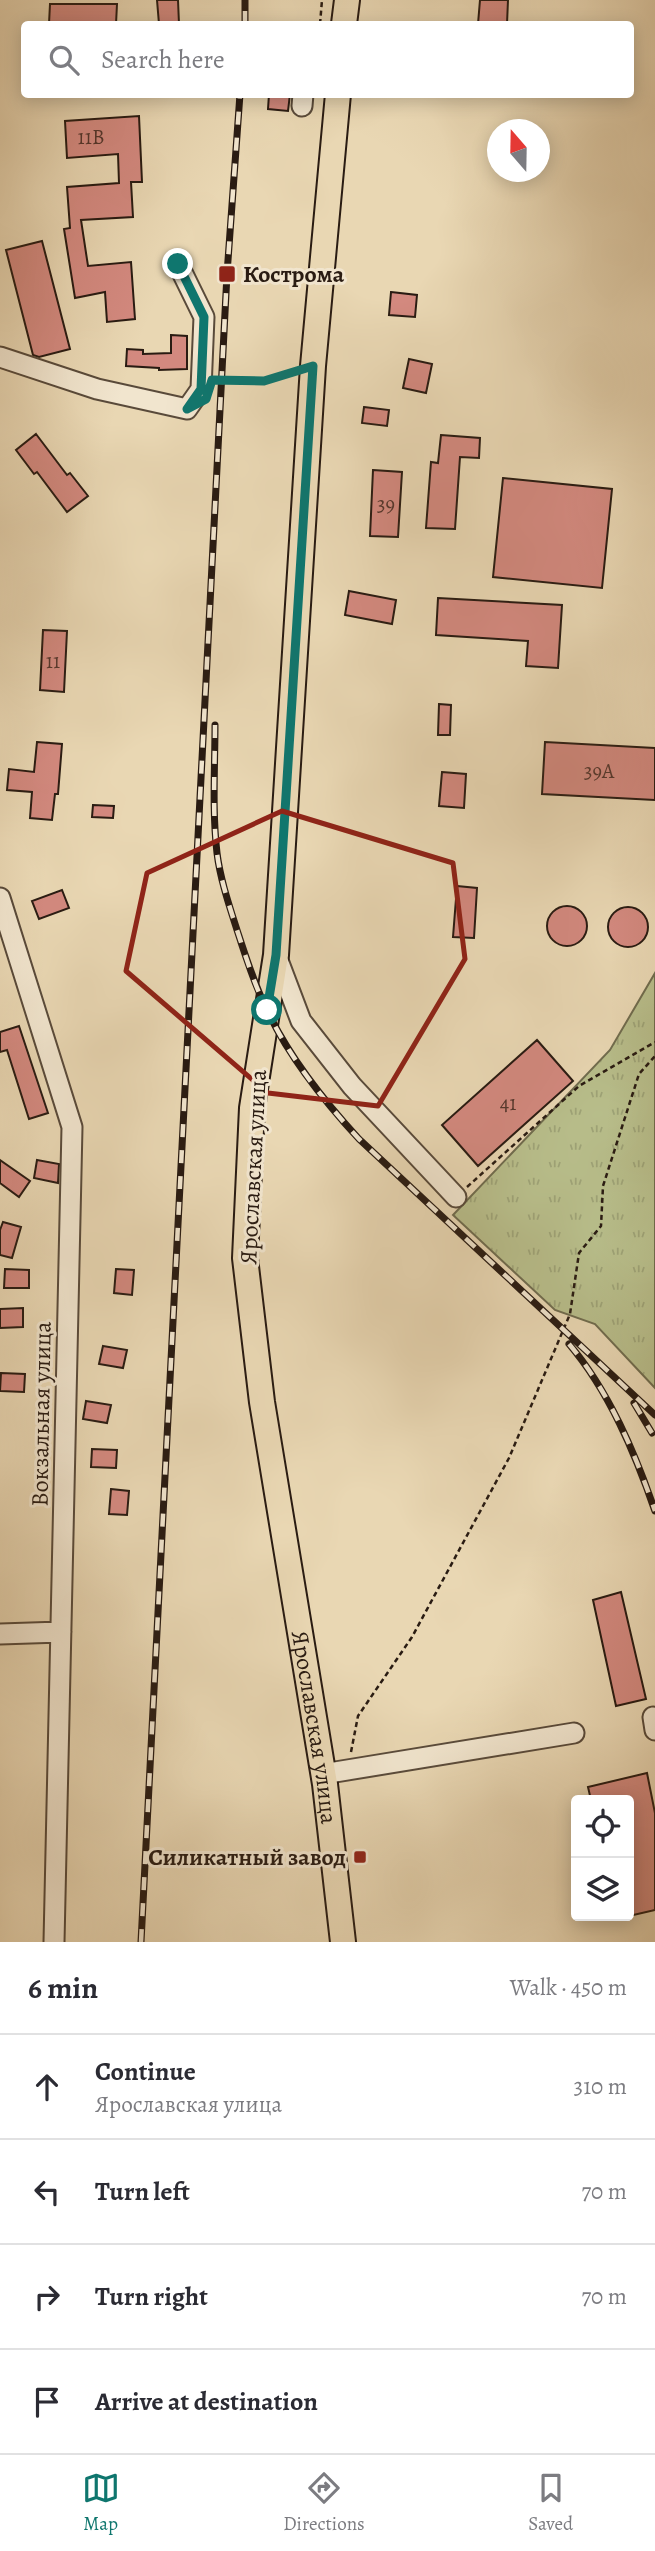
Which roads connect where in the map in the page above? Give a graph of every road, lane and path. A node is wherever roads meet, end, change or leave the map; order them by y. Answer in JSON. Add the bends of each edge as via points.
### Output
{"nodes":[{"id":1,"x":322,"y":0,"type":"edge"},
{"id":2,"x":346,"y":0,"type":"edge"},
{"id":3,"x":320,"y":21,"type":"edge"},
{"id":4,"x":344,"y":21,"type":"edge"},
{"id":5,"x":338,"y":98,"type":"edge"},
{"id":6,"x":178,"y":264,"type":"dead end"},
{"id":7,"x":0,"y":357,"type":"edge"},
{"id":8,"x":313,"y":366,"type":"junction"},
{"id":9,"x":212,"y":380,"type":"dead end"},
{"id":10,"x":0,"y":898,"type":"edge"},
{"id":11,"x":276,"y":955,"type":"junction"},
{"id":12,"x":655,"y":1042,"type":"edge"},
{"id":13,"x":655,"y":1056,"type":"edge"},
{"id":14,"x":456,"y":1197,"type":"joint"},
{"id":15,"x":61,"y":1632,"type":"junction"},
{"id":16,"x":0,"y":1633,"type":"edge"},
{"id":17,"x":574,"y":1733,"type":"dead end"},
{"id":18,"x":356,"y":1768,"type":"junction"},
{"id":19,"x":323,"y":1774,"type":"junction"},
{"id":20,"x":54,"y":1942,"type":"edge"},
{"id":21,"x":343,"y":1942,"type":"edge"}],
"edges":[{"from":1,"to":3,"type":"path"},
{"from":2,"to":4,"type":"main road"},
{"from":5,"to":8,"type":"main road","name":"Ярославская улица"},
{"from":6,"to":7,"type":"street","via":[[204,317],[201,389],[187,409],[97,388]]},
{"from":8,"to":9,"type":"path","via":[[264,381]]},
{"from":8,"to":11,"type":"main road","name":"Ярославская улица"},
{"from":10,"to":15,"type":"street","name":"Вокзальная улица","via":[[72,1127]]},
{"from":11,"to":14,"type":"street","via":[[301,1021],[352,1086]]},
{"from":11,"to":19,"type":"main road","name":"Ярославская улица","via":[[251,1108],[245,1258],[262,1402]]},
{"from":12,"to":14,"type":"path","via":[[579,1086]]},
{"from":13,"to":18,"type":"path","via":[[639,1074],[603,1186],[601,1226],[579,1253],[569,1314],[509,1458],[412,1637],[358,1716],[351,1753]]},
{"from":15,"to":16,"type":"street"},
{"from":15,"to":20,"type":"street","name":"Вокзальная улица"},
{"from":17,"to":18,"type":"street"},
{"from":18,"to":19,"type":"street"},
{"from":19,"to":21,"type":"main road","name":"Ярославская улица"}]}
